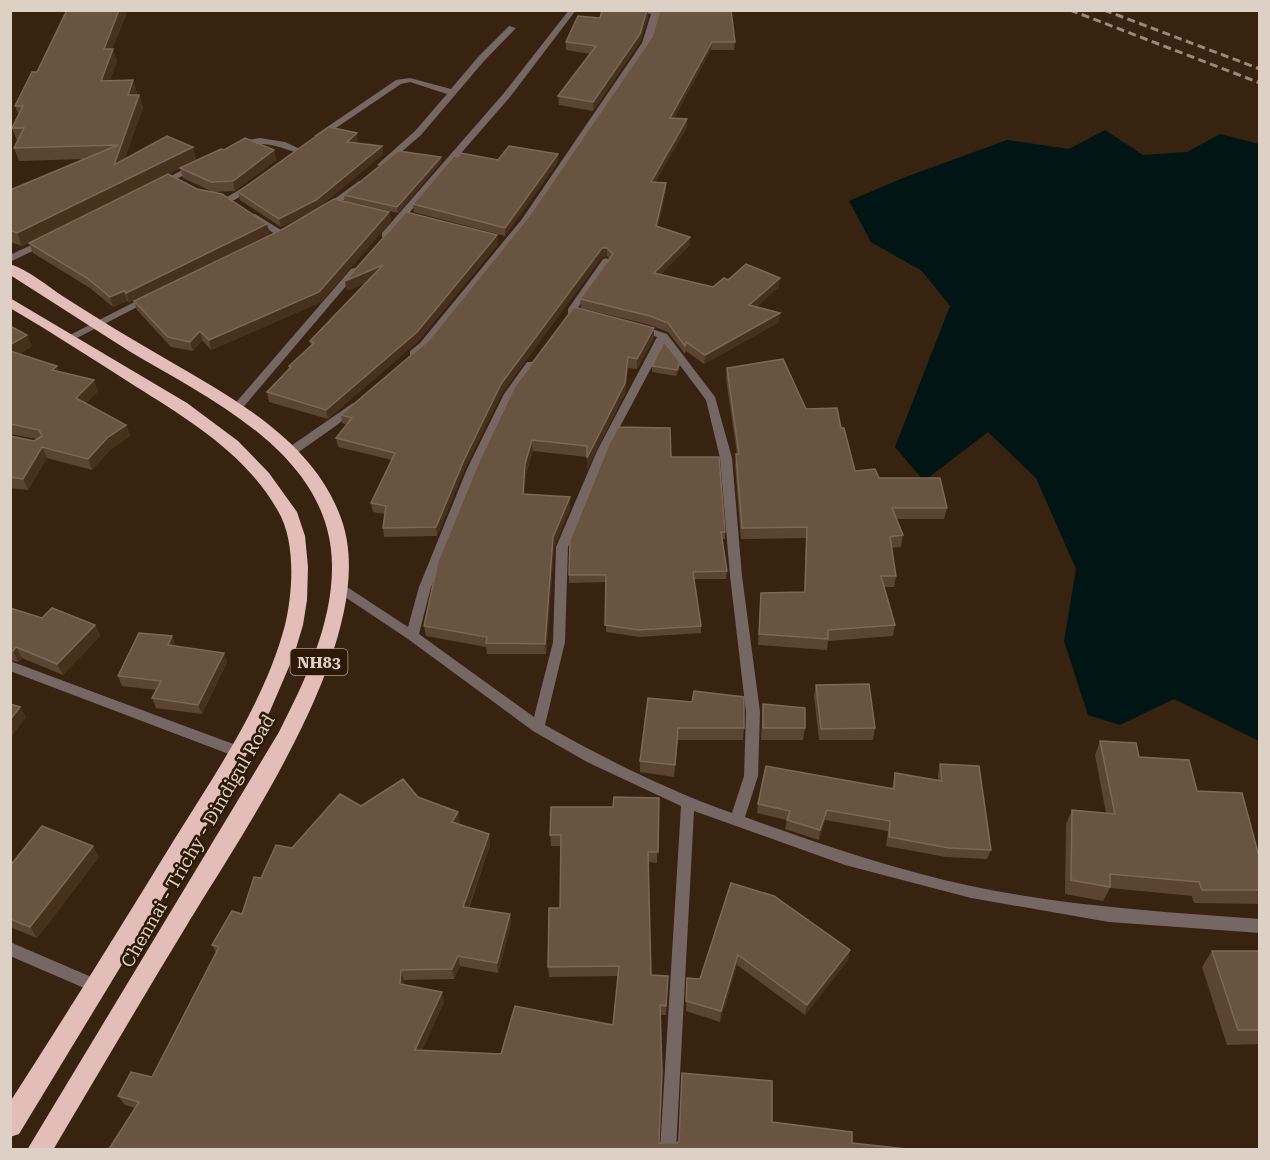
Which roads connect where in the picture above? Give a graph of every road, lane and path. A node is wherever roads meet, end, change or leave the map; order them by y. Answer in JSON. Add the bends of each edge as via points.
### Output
{"nodes":[{"id":1,"x":573,"y":10,"type":"edge"},
{"id":2,"x":637,"y":10,"type":"edge"},
{"id":3,"x":655,"y":11,"type":"edge"},
{"id":4,"x":512,"y":28,"type":"dead end"},
{"id":5,"x":454,"y":93,"type":"junction"},
{"id":6,"x":230,"y":150,"type":"edge"},
{"id":7,"x":298,"y":150,"type":"junction"},
{"id":8,"x":290,"y":157,"type":"edge"},
{"id":9,"x":210,"y":159,"type":"edge"},
{"id":10,"x":375,"y":170,"type":"edge"},
{"id":11,"x":366,"y":177,"type":"edge"},
{"id":12,"x":256,"y":182,"type":"edge"},
{"id":13,"x":160,"y":184,"type":"edge"},
{"id":14,"x":207,"y":196,"type":"edge"},
{"id":15,"x":229,"y":200,"type":"junction"},
{"id":16,"x":333,"y":203,"type":"junction"},
{"id":17,"x":344,"y":206,"type":"edge"},
{"id":18,"x":389,"y":215,"type":"edge"},
{"id":19,"x":402,"y":216,"type":"junction"},
{"id":20,"x":312,"y":217,"type":"edge"},
{"id":21,"x":414,"y":217,"type":"edge"},
{"id":22,"x":292,"y":228,"type":"edge"},
{"id":23,"x":282,"y":234,"type":"junction"},
{"id":24,"x":53,"y":237,"type":"edge"},
{"id":25,"x":271,"y":239,"type":"edge"},
{"id":26,"x":498,"y":239,"type":"edge"},
{"id":27,"x":508,"y":242,"type":"junction"},
{"id":28,"x":378,"y":244,"type":"edge"},
{"id":29,"x":10,"y":259,"type":"edge"},
{"id":30,"x":363,"y":261,"type":"edge"},
{"id":31,"x":606,"y":261,"type":"edge"},
{"id":32,"x":10,"y":268,"type":"edge"},
{"id":33,"x":157,"y":294,"type":"edge"},
{"id":34,"x":10,"y":302,"type":"edge"},
{"id":35,"x":572,"y":315,"type":"edge"},
{"id":36,"x":94,"y":324,"type":"junction"},
{"id":37,"x":624,"y":324,"type":"edge"},
{"id":38,"x":663,"y":336,"type":"junction"},
{"id":39,"x":69,"y":338,"type":"junction"},
{"id":40,"x":537,"y":357,"type":"edge"},
{"id":41,"x":405,"y":360,"type":"edge"},
{"id":42,"x":360,"y":399,"type":"edge"},
{"id":43,"x":236,"y":409,"type":"junction"},
{"id":44,"x":289,"y":453,"type":"junction"},
{"id":45,"x":340,"y":588,"type":"junction"},
{"id":46,"x":412,"y":636,"type":"junction"},
{"id":47,"x":10,"y":666,"type":"edge"},
{"id":48,"x":538,"y":727,"type":"junction"},
{"id":49,"x":239,"y":752,"type":"junction"},
{"id":50,"x":688,"y":803,"type":"junction"},
{"id":51,"x":737,"y":819,"type":"junction"},
{"id":52,"x":1260,"y":926,"type":"edge"},
{"id":53,"x":10,"y":949,"type":"edge"},
{"id":54,"x":98,"y":987,"type":"junction"},
{"id":55,"x":10,"y":1125,"type":"edge"},
{"id":56,"x":39,"y":1149,"type":"edge"},
{"id":57,"x":668,"y":1149,"type":"edge"}],
"edges":[{"from":1,"to":19,"type":"street","via":[[507,95]]},
{"from":2,"to":3,"type":"street"},
{"from":3,"to":27,"type":"street","via":[[646,43]]},
{"from":4,"to":5,"type":"street"},
{"from":5,"to":7,"type":"street","via":[[410,80],[399,82]]},
{"from":5,"to":10,"type":"street","via":[[418,134]]},
{"from":6,"to":7,"type":"street","via":[[249,140],[261,139]]},
{"from":7,"to":8,"type":"street"},
{"from":9,"to":13,"type":"street","via":[[175,181]]},
{"from":11,"to":16,"type":"street"},
{"from":12,"to":15,"type":"street"},
{"from":14,"to":15,"type":"street"},
{"from":15,"to":23,"type":"street"},
{"from":16,"to":17,"type":"street"},
{"from":16,"to":20,"type":"street"},
{"from":18,"to":19,"type":"street"},
{"from":19,"to":21,"type":"street"},
{"from":19,"to":28,"type":"street"},
{"from":22,"to":23,"type":"street"},
{"from":23,"to":25,"type":"street"},
{"from":24,"to":29,"type":"street"},
{"from":26,"to":27,"type":"street"},
{"from":27,"to":41,"type":"street","via":[[424,345]]},
{"from":30,"to":43,"type":"street"},
{"from":31,"to":35,"type":"street"},
{"from":32,"to":36,"type":"highway","name":"Chennai - Trichy - Dindigul Road","number":"NH83"},
{"from":33,"to":36,"type":"street"},
{"from":34,"to":39,"type":"highway","name":"Chennai - Trichy - Dindigul Road","number":"NH83"},
{"from":36,"to":39,"type":"street"},
{"from":36,"to":43,"type":"highway","name":"Chennai - Trichy - Dindigul Road","number":"NH83"},
{"from":37,"to":38,"type":"street"},
{"from":38,"to":48,"type":"street","via":[[602,451],[562,547],[559,642]]},
{"from":38,"to":51,"type":"street","via":[[711,399],[726,458],[753,712],[751,776]]},
{"from":39,"to":49,"type":"highway","name":"Chennai - Trichy - Dindigul Road","number":"NH83","via":[[210,426],[265,480],[290,514],[299,582],[295,622],[265,703]]},
{"from":40,"to":46,"type":"street","via":[[509,394],[473,469],[425,587]]},
{"from":42,"to":44,"type":"street"},
{"from":43,"to":44,"type":"highway","name":"Chennai - Trichy - Dindigul Road","number":"NH83"},
{"from":44,"to":45,"type":"highway","name":"Chennai - Trichy - Dindigul Road","number":"NH83","via":[[316,484],[332,515],[340,547]]},
{"from":45,"to":46,"type":"street"},
{"from":45,"to":56,"type":"highway","name":"Chennai - Trichy - Dindigul Road","number":"NH83","via":[[330,633],[309,689],[275,758]]},
{"from":46,"to":48,"type":"street"},
{"from":47,"to":49,"type":"street"},
{"from":48,"to":50,"type":"street","via":[[592,758]]},
{"from":49,"to":54,"type":"highway","name":"Chennai - Trichy - Dindigul Road","number":"NH83"},
{"from":50,"to":51,"type":"street"},
{"from":50,"to":57,"type":"street"},
{"from":51,"to":52,"type":"street","via":[[845,859],[971,892],[1109,915]]},
{"from":53,"to":54,"type":"street"},
{"from":54,"to":55,"type":"highway","name":"Chennai - Trichy - Dindigul Road","number":"NH83"}]}
